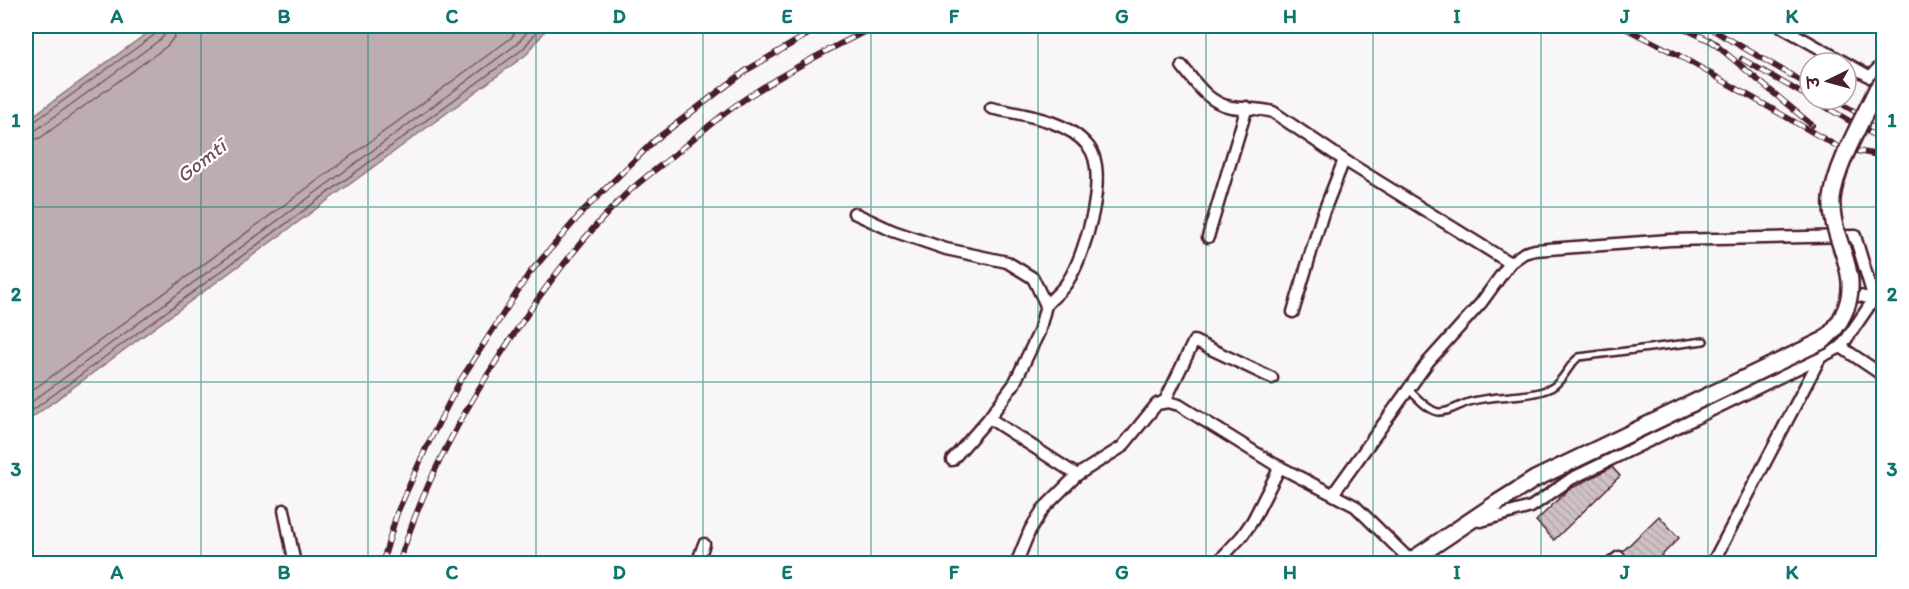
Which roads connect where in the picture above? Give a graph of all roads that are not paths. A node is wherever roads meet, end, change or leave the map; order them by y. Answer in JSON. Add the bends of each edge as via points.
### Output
{"nodes":[{"id":1,"x":1780,"y":26,"type":"edge"},
{"id":2,"x":1884,"y":63,"type":"edge"},
{"id":3,"x":1182,"y":66,"type":"dead end"},
{"id":4,"x":1879,"y":80,"type":"edge"},
{"id":5,"x":1247,"y":107,"type":"junction"},
{"id":6,"x":991,"y":108,"type":"dead end"},
{"id":7,"x":1344,"y":160,"type":"junction"},
{"id":8,"x":854,"y":213,"type":"dead end"},
{"id":9,"x":1208,"y":237,"type":"dead end"},
{"id":10,"x":1510,"y":263,"type":"junction"},
{"id":11,"x":1851,"y":294,"type":"junction"},
{"id":12,"x":1879,"y":302,"type":"edge"},
{"id":13,"x":1046,"y":305,"type":"junction"},
{"id":14,"x":1293,"y":312,"type":"dead end"},
{"id":15,"x":1704,"y":341,"type":"dead end"},
{"id":16,"x":1841,"y":347,"type":"junction"},
{"id":17,"x":1820,"y":358,"type":"junction"},
{"id":18,"x":1884,"y":376,"type":"edge"},
{"id":19,"x":1272,"y":378,"type":"dead end"},
{"id":20,"x":1409,"y":390,"type":"junction"},
{"id":21,"x":1162,"y":402,"type":"junction"},
{"id":22,"x":988,"y":418,"type":"junction"},
{"id":23,"x":952,"y":460,"type":"dead end"},
{"id":24,"x":1280,"y":467,"type":"junction"},
{"id":25,"x":1077,"y":475,"type":"junction"},
{"id":26,"x":1333,"y":495,"type":"junction"},
{"id":27,"x":284,"y":510,"type":"dead end"},
{"id":28,"x":1472,"y":520,"type":"junction"},
{"id":29,"x":704,"y":544,"type":"dead end"},
{"id":30,"x":1410,"y":563,"type":"edge"},
{"id":31,"x":295,"y":564,"type":"edge"},
{"id":32,"x":697,"y":564,"type":"edge"},
{"id":33,"x":1016,"y":564,"type":"edge"},
{"id":34,"x":1216,"y":564,"type":"edge"},
{"id":35,"x":1712,"y":564,"type":"edge"}],
"edges":[{"from":1,"to":4,"type":"street"},
{"from":2,"to":4,"type":"street"},
{"from":3,"to":5,"type":"street","via":[[1209,97],[1230,107]]},
{"from":4,"to":11,"type":"street","bridge":true,"via":[[1840,169],[1832,199]]},
{"from":5,"to":7,"type":"street","via":[[1273,112]]},
{"from":5,"to":9,"type":"street"},
{"from":6,"to":13,"type":"street","via":[[1063,126],[1088,145],[1096,159],[1089,233],[1067,283]]},
{"from":7,"to":10,"type":"street"},
{"from":7,"to":14,"type":"street","via":[[1322,216]]},
{"from":8,"to":13,"type":"street","via":[[946,249],[1007,261],[1033,278]]},
{"from":10,"to":12,"type":"street","via":[[1535,250],[1670,240],[1855,236]]},
{"from":10,"to":20,"type":"street"},
{"from":11,"to":12,"type":"street"},
{"from":11,"to":28,"type":"street","bridge":true,"via":[[1836,330],[1824,340],[1571,460]]},
{"from":12,"to":16,"type":"street"},
{"from":13,"to":22,"type":"street","via":[[1040,332],[1014,384]]},
{"from":15,"to":20,"type":"lane","via":[[1579,357],[1554,387],[1482,398],[1446,412],[1434,411]]},
{"from":16,"to":17,"type":"street"},
{"from":16,"to":18,"type":"street"},
{"from":17,"to":28,"type":"street","via":[[1571,479],[1531,507]]},
{"from":17,"to":35,"type":"street"},
{"from":19,"to":21,"type":"street","via":[[1194,341]]},
{"from":20,"to":26,"type":"street"},
{"from":21,"to":24,"type":"street","via":[[1179,405]]},
{"from":21,"to":25,"type":"street","via":[[1122,447]]},
{"from":22,"to":23,"type":"street"},
{"from":22,"to":25,"type":"street"},
{"from":24,"to":26,"type":"street"},
{"from":24,"to":34,"type":"street","via":[[1253,520]]},
{"from":25,"to":33,"type":"street","via":[[1043,509]]},
{"from":26,"to":30,"type":"street","via":[[1355,506]]},
{"from":27,"to":31,"type":"street"},
{"from":28,"to":30,"type":"street"},
{"from":29,"to":32,"type":"street"}]}
